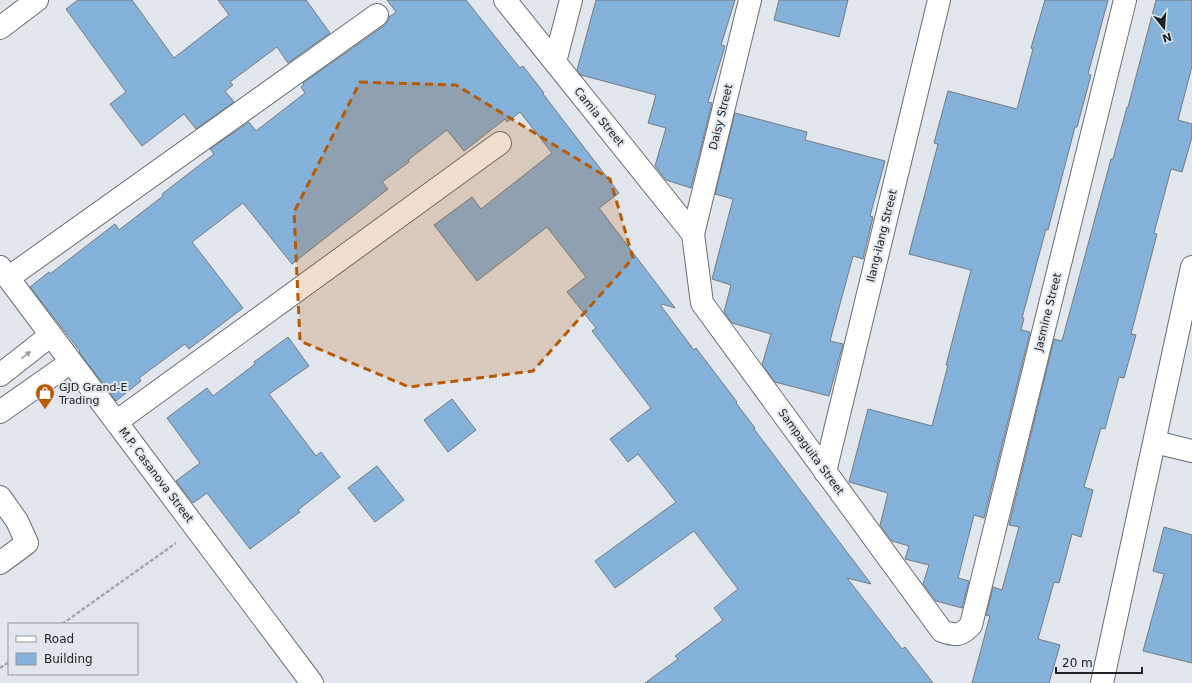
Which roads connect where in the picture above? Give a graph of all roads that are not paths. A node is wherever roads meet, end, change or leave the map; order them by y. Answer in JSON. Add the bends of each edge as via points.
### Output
{"nodes":[{"id":1,"x":37,"y":0,"type":"edge"},
{"id":2,"x":505,"y":0,"type":"edge"},
{"id":3,"x":571,"y":0,"type":"edge"},
{"id":4,"x":750,"y":0,"type":"edge"},
{"id":5,"x":939,"y":0,"type":"edge"},
{"id":6,"x":1125,"y":0,"type":"edge"},
{"id":7,"x":377,"y":15,"type":"dead end"},
{"id":8,"x":0,"y":28,"type":"edge"},
{"id":9,"x":555,"y":62,"type":"junction"},
{"id":10,"x":500,"y":143,"type":"dead end"},
{"id":11,"x":693,"y":234,"type":"junction"},
{"id":12,"x":1192,"y":267,"type":"edge"},
{"id":13,"x":4,"y":273,"type":"edge"},
{"id":14,"x":51,"y":335,"type":"junction"},
{"id":15,"x":71,"y":362,"type":"junction"},
{"id":16,"x":0,"y":375,"type":"edge"},
{"id":17,"x":0,"y":412,"type":"edge"},
{"id":18,"x":116,"y":422,"type":"junction"},
{"id":19,"x":1154,"y":442,"type":"junction"},
{"id":20,"x":1192,"y":451,"type":"edge"},
{"id":21,"x":826,"y":472,"type":"junction"},
{"id":22,"x":0,"y":497,"type":"edge"},
{"id":23,"x":0,"y":563,"type":"edge"},
{"id":24,"x":971,"y":625,"type":"joint"},
{"id":25,"x":312,"y":683,"type":"edge"},
{"id":26,"x":1102,"y":683,"type":"edge"}],
"edges":[{"from":1,"to":8,"type":"street"},
{"from":2,"to":9,"type":"street","name":"Camia Street"},
{"from":3,"to":9,"type":"street"},
{"from":4,"to":11,"type":"street","name":"Daisy Street"},
{"from":5,"to":21,"type":"street","name":"Ilang-ilang Street"},
{"from":6,"to":24,"type":"street","name":"Jasmine Street"},
{"from":7,"to":13,"type":"street"},
{"from":9,"to":11,"type":"street","name":"Camia Street"},
{"from":10,"to":18,"type":"street"},
{"from":11,"to":21,"type":"street","name":"Sampaguita Street","via":[[702,303]]},
{"from":12,"to":19,"type":"street"},
{"from":13,"to":14,"type":"street","name":"M.P. Casanova Street"},
{"from":14,"to":15,"type":"street","name":"M.P. Casanova Street"},
{"from":16,"to":14,"type":"street","one_way":true},
{"from":15,"to":17,"type":"street"},
{"from":15,"to":18,"type":"street","name":"M.P. Casanova Street"},
{"from":18,"to":25,"type":"street","name":"M.P. Casanova Street"},
{"from":19,"to":20,"type":"street"},
{"from":19,"to":26,"type":"street"},
{"from":21,"to":24,"type":"street","name":"Sampaguita Street","via":[[942,631],[953,635],[964,632]]},
{"from":22,"to":23,"type":"street","via":[[17,522],[27,543]]}]}
